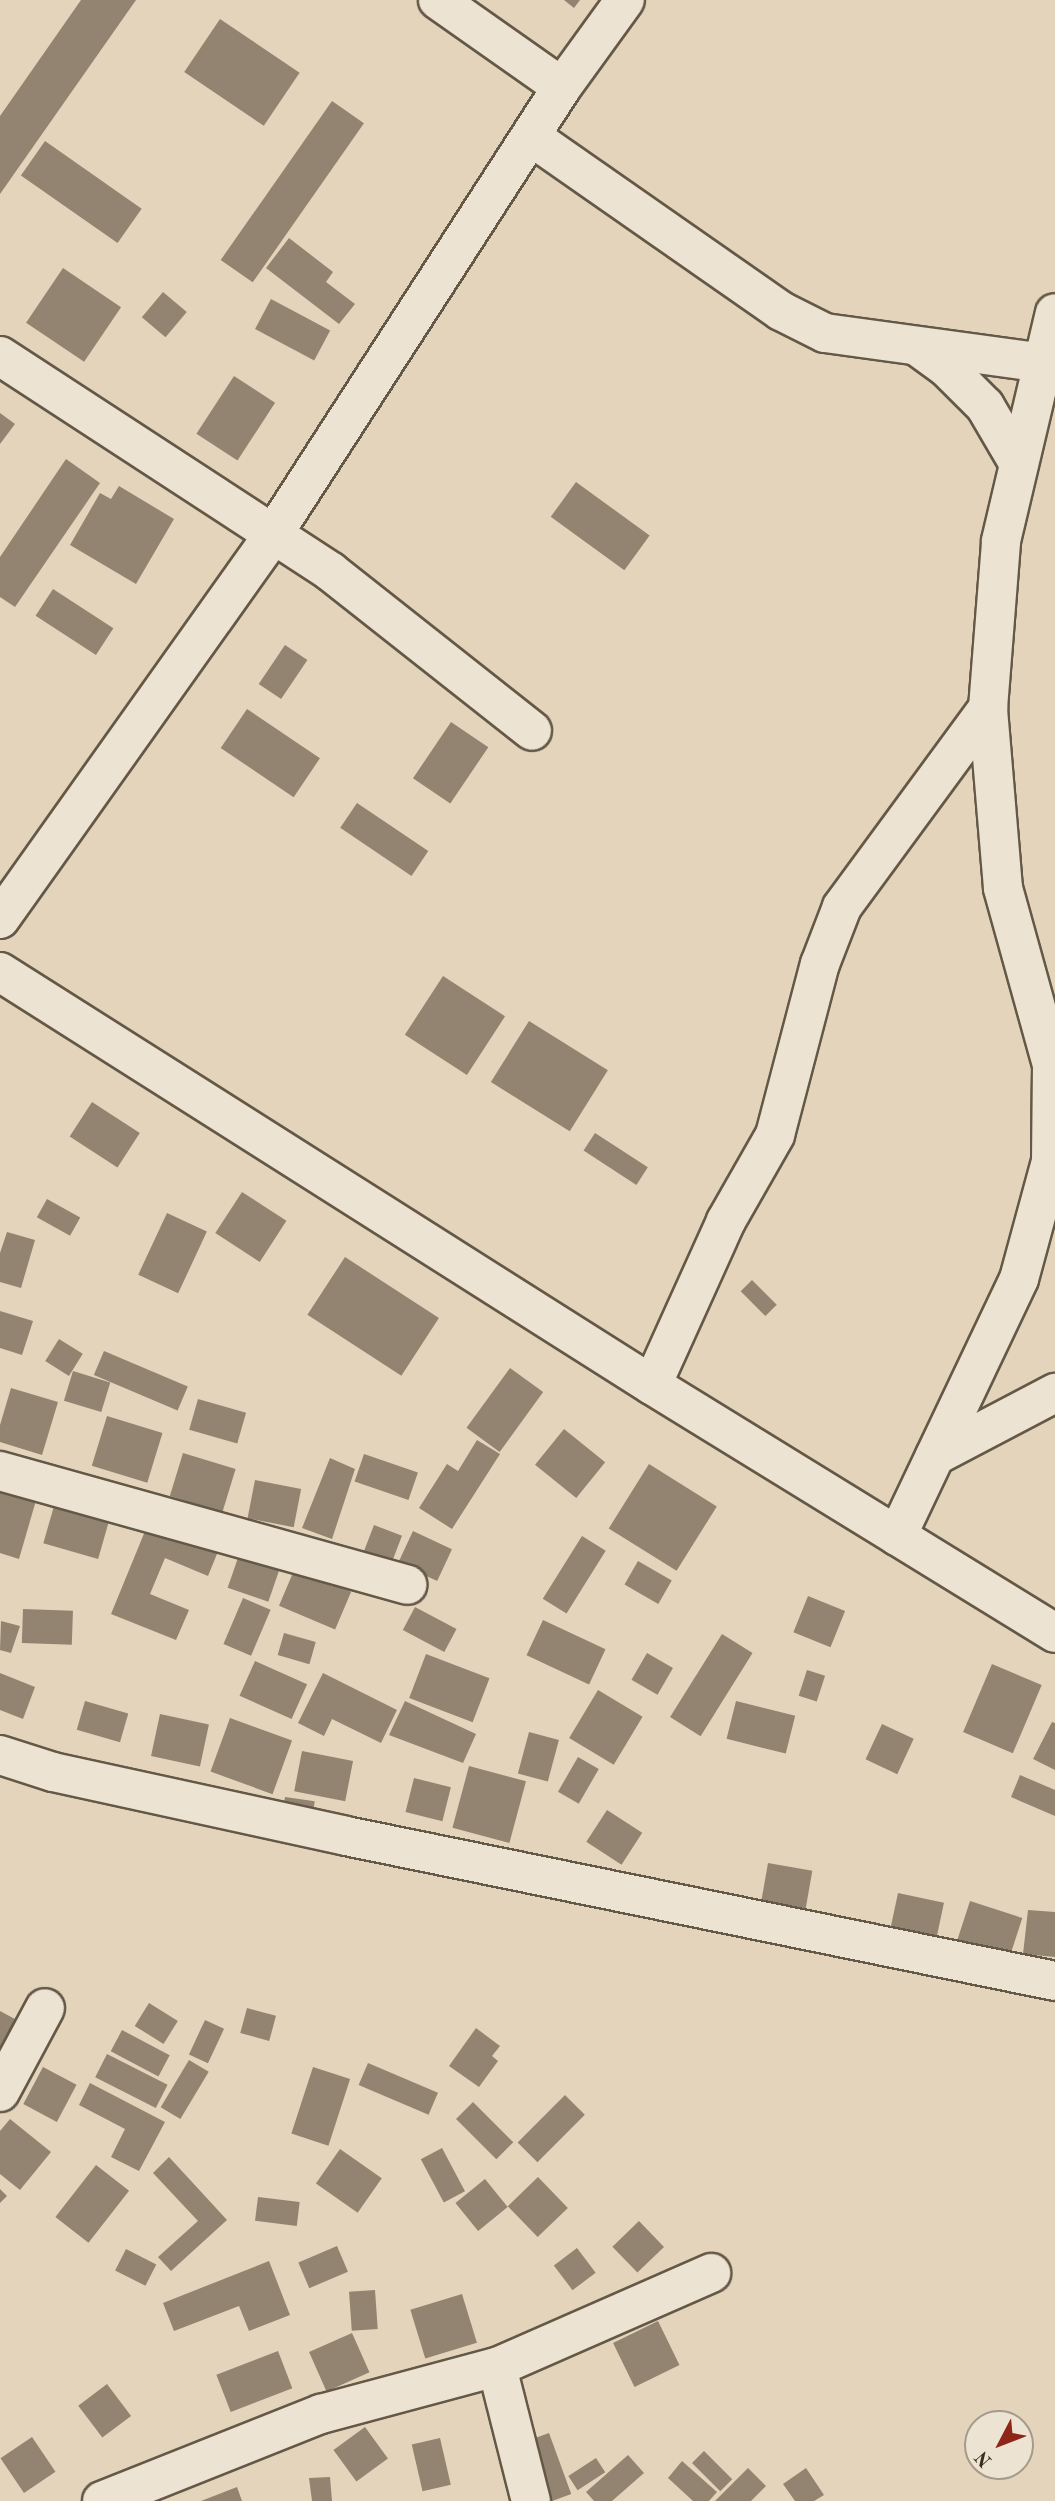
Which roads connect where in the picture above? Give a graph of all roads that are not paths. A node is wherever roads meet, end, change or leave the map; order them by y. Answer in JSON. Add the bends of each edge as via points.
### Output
{"nodes":[{"id":1,"x":439,"y":0,"type":"edge"},
{"id":2,"x":625,"y":0,"type":"edge"},
{"id":3,"x":562,"y":87,"type":"junction"},
{"id":4,"x":533,"y":138,"type":"junction"},
{"id":5,"x":1055,"y":313,"type":"edge"},
{"id":6,"x":918,"y":347,"type":"junction"},
{"id":7,"x":0,"y":356,"type":"edge"},
{"id":8,"x":1043,"y":363,"type":"junction"},
{"id":9,"x":1019,"y":464,"type":"junction"},
{"id":10,"x":272,"y":536,"type":"junction"},
{"id":11,"x":988,"y":708,"type":"junction"},
{"id":12,"x":532,"y":731,"type":"dead end"},
{"id":13,"x":0,"y":919,"type":"edge"},
{"id":14,"x":0,"y":972,"type":"edge"},
{"id":15,"x":1054,"y":1064,"type":"edge"},
{"id":16,"x":652,"y":1385,"type":"junction"},
{"id":17,"x":1055,"y":1393,"type":"edge"},
{"id":18,"x":935,"y":1457,"type":"junction"},
{"id":19,"x":0,"y":1471,"type":"edge"},
{"id":20,"x":898,"y":1536,"type":"junction"},
{"id":21,"x":407,"y":1585,"type":"dead end"},
{"id":22,"x":1055,"y":1633,"type":"edge"},
{"id":23,"x":0,"y":1755,"type":"edge"},
{"id":24,"x":1055,"y":1981,"type":"edge"},
{"id":25,"x":45,"y":2008,"type":"dead end"},
{"id":26,"x":0,"y":2092,"type":"edge"},
{"id":27,"x":711,"y":2273,"type":"dead end"},
{"id":28,"x":496,"y":2367,"type":"junction"},
{"id":29,"x":158,"y":2491,"type":"edge"},
{"id":30,"x":102,"y":2501,"type":"edge"},
{"id":31,"x":531,"y":2501,"type":"edge"}],
"edges":[{"from":1,"to":3,"type":"street"},
{"from":2,"to":3,"type":"street"},
{"from":3,"to":4,"type":"street"},
{"from":4,"to":6,"type":"street","via":[[781,312],[825,333]]},
{"from":4,"to":10,"type":"street"},
{"from":5,"to":8,"type":"street"},
{"from":6,"to":8,"type":"street"},
{"from":6,"to":9,"type":"street","via":[[985,406]]},
{"from":7,"to":10,"type":"street"},
{"from":8,"to":9,"type":"street"},
{"from":9,"to":11,"type":"street","via":[[1001,541]]},
{"from":10,"to":12,"type":"street","via":[[331,572]]},
{"from":10,"to":13,"type":"street"},
{"from":11,"to":15,"type":"street","via":[[1003,887]]},
{"from":11,"to":16,"type":"street","via":[[842,906],[820,964],[775,1135],[726,1221]]},
{"from":14,"to":16,"type":"street"},
{"from":15,"to":18,"type":"street","via":[[1051,1161],[1019,1279]]},
{"from":16,"to":20,"type":"street"},
{"from":17,"to":18,"type":"street"},
{"from":18,"to":20,"type":"street"},
{"from":19,"to":21,"type":"street"},
{"from":20,"to":22,"type":"street"},
{"from":23,"to":24,"type":"street","via":[[53,1772],[333,1833]]},
{"from":25,"to":26,"type":"street"},
{"from":27,"to":28,"type":"street"},
{"from":28,"to":29,"type":"street","via":[[321,2414]]},
{"from":28,"to":31,"type":"street"},
{"from":29,"to":30,"type":"street"}]}
